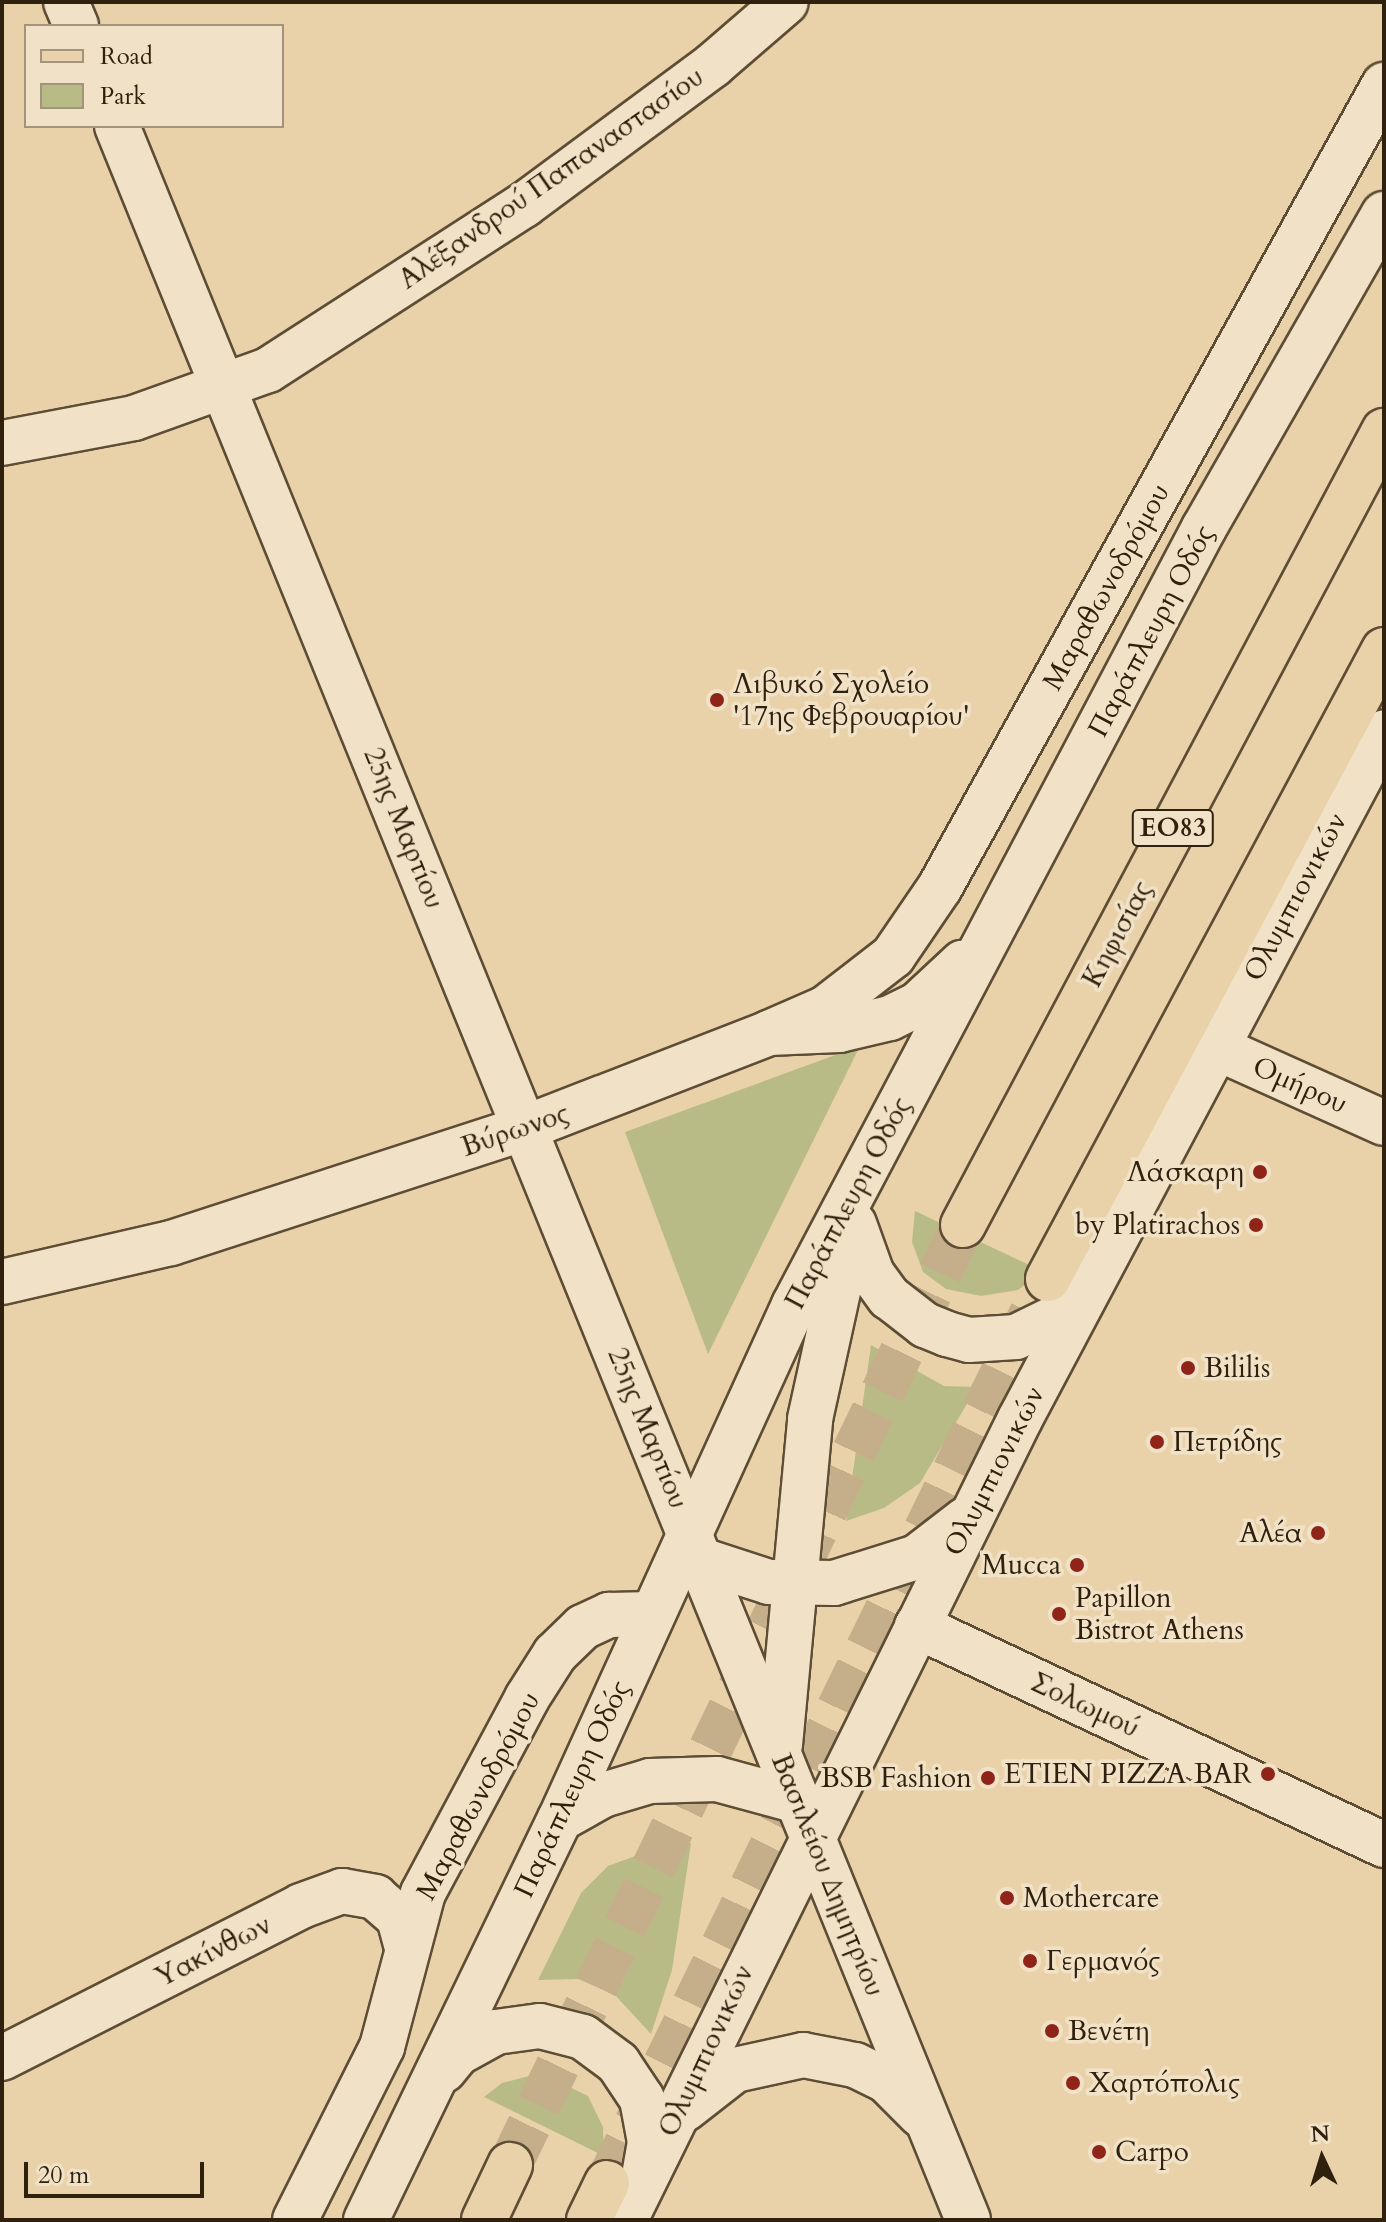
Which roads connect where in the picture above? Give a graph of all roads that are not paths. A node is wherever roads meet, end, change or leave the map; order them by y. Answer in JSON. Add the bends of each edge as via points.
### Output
{"nodes":[{"id":1,"x":66,"y":2,"type":"edge"},
{"id":2,"x":786,"y":2,"type":"edge"},
{"id":3,"x":75,"y":24,"type":"edge"},
{"id":4,"x":1384,"y":85,"type":"edge"},
{"id":5,"x":118,"y":128,"type":"edge"},
{"id":6,"x":1384,"y":214,"type":"edge"},
{"id":7,"x":225,"y":389,"type":"junction"},
{"id":8,"x":1384,"y":431,"type":"edge"},
{"id":9,"x":2,"y":443,"type":"edge"},
{"id":10,"x":1384,"y":650,"type":"edge"},
{"id":11,"x":1384,"y":732,"type":"edge"},
{"id":12,"x":995,"y":925,"type":"junction"},
{"id":13,"x":769,"y":1033,"type":"junction"},
{"id":14,"x":1215,"y":1047,"type":"junction"},
{"id":15,"x":1384,"y":1123,"type":"edge"},
{"id":16,"x":527,"y":1127,"type":"junction"},
{"id":17,"x":866,"y":1167,"type":"junction"},
{"id":18,"x":854,"y":1224,"type":"junction"},
{"id":19,"x":963,"y":1225,"type":"tunnel mouth"},
{"id":20,"x":2,"y":1282,"type":"edge"},
{"id":21,"x":1068,"y":1282,"type":"junction"},
{"id":22,"x":972,"y":1513,"type":"junction"},
{"id":23,"x":695,"y":1545,"type":"junction"},
{"id":24,"x":794,"y":1584,"type":"junction"},
{"id":25,"x":652,"y":1614,"type":"junction"},
{"id":26,"x":917,"y":1626,"type":"junction"},
{"id":27,"x":779,"y":1753,"type":"junction"},
{"id":28,"x":805,"y":1817,"type":"junction"},
{"id":29,"x":560,"y":1819,"type":"junction"},
{"id":30,"x":1384,"y":1845,"type":"edge"},
{"id":31,"x":406,"y":1945,"type":"junction"},
{"id":32,"x":2,"y":2058,"type":"edge"},
{"id":33,"x":430,"y":2087,"type":"junction"},
{"id":34,"x":674,"y":2122,"type":"junction"},
{"id":35,"x":931,"y":2130,"type":"junction"},
{"id":36,"x":510,"y":2165,"type":"tunnel mouth"},
{"id":37,"x":616,"y":2202,"type":"edge"},
{"id":38,"x":295,"y":2220,"type":"edge"},
{"id":39,"x":366,"y":2220,"type":"edge"},
{"id":40,"x":484,"y":2220,"type":"edge"},
{"id":41,"x":968,"y":2220,"type":"edge"}],
"edges":[{"from":1,"to":3,"type":"street"},
{"from":2,"to":7,"type":"street","name":"Αλέξανδρού Παπαναστασίου","via":[[713,65],[524,205],[268,370]]},
{"from":4,"to":13,"type":"street","name":"Μαραθωνοδρόμου","via":[[940,887],[893,956],[826,1008]]},
{"from":5,"to":7,"type":"street","name":"25ης Μαρτίου"},
{"from":6,"to":12,"type":"street","name":"Παράπλευρη Οδός","via":[[1204,528]]},
{"from":7,"to":9,"type":"street","name":"Αλέξανδρού Παπαναστασίου","via":[[134,418]]},
{"from":7,"to":16,"type":"street","name":"25ης Μαρτίου"},
{"from":8,"to":19,"type":"main road","name":"Κηφισίας","number":"ΕΟ83"},
{"from":10,"to":21,"type":"main road"},
{"from":11,"to":14,"type":"street","name":"Ολυμπιονικών"},
{"from":12,"to":13,"type":"street","name":"Βύρωνος","via":[[946,982],[890,1018],[839,1030]]},
{"from":12,"to":17,"type":"street","name":"Παράπλευρη Οδός"},
{"from":13,"to":16,"type":"street","name":"Βύρωνος"},
{"from":14,"to":15,"type":"street","name":"Ομήρου"},
{"from":14,"to":21,"type":"street","name":"Ολυμπιονικών"},
{"from":16,"to":20,"type":"street","name":"Βύρωνος","via":[[171,1243]]},
{"from":16,"to":23,"type":"street","name":"25ης Μαρτίου"},
{"from":17,"to":18,"type":"street"},
{"from":17,"to":23,"type":"street","name":"Παράπλευρη Οδός","via":[[766,1361]]},
{"from":18,"to":21,"type":"street","via":[[872,1274],[889,1297],[925,1325],[969,1340],[1016,1337],[1057,1317]]},
{"from":18,"to":24,"type":"street","via":[[810,1419]]},
{"from":21,"to":22,"type":"street","name":"Ολυμπιονικών"},
{"from":22,"to":24,"type":"street","via":[[917,1557],[834,1583]]},
{"from":22,"to":26,"type":"street","name":"Ολυμπιονικών"},
{"from":23,"to":24,"type":"street","via":[[769,1582]]},
{"from":23,"to":25,"type":"street","name":"Παράπλευρη Οδός"},
{"from":23,"to":27,"type":"street","name":"Βασιλείου Δημητρίου"},
{"from":24,"to":27,"type":"street"},
{"from":25,"to":29,"type":"street","name":"Παράπλευρη Οδός"},
{"from":25,"to":31,"type":"street","name":"Μαραθωνοδρόμου","via":[[609,1615],[583,1627],[555,1654],[444,1848]]},
{"from":26,"to":28,"type":"street","name":"Ολυμπιονικών"},
{"from":26,"to":30,"type":"street","name":"Σολωμού"},
{"from":27,"to":28,"type":"street","name":"Βασιλείου Δημητρίου"},
{"from":28,"to":29,"type":"street","via":[[717,1779],[650,1781],[603,1795]]},
{"from":28,"to":34,"type":"street","name":"Ολυμπιονικών"},
{"from":28,"to":35,"type":"street","name":"Βασιλείου Δημητρίου"},
{"from":29,"to":33,"type":"street","name":"Παράπλευρη Οδός"},
{"from":31,"to":32,"type":"street","name":"Υακίνθων","via":[[399,1918],[375,1897],[342,1891],[301,1906]]},
{"from":31,"to":38,"type":"street","name":"Μαραθωνοδρόμου","via":[[382,2047]]},
{"from":33,"to":37,"type":"street","via":[[458,2053],[496,2032],[540,2026],[583,2037],[618,2063],[642,2099],[650,2142]]},
{"from":33,"to":39,"type":"street","name":"Παράπλευρη Οδός"},
{"from":34,"to":35,"type":"street","via":[[723,2075],[763,2060],[803,2055],[855,2065],[886,2080],[912,2102]]},
{"from":34,"to":37,"type":"street","name":"Ολυμπιονικών"},
{"from":35,"to":41,"type":"street","name":"Βασιλείου Δημητρίου"},
{"from":36,"to":40,"type":"main road"}]}
